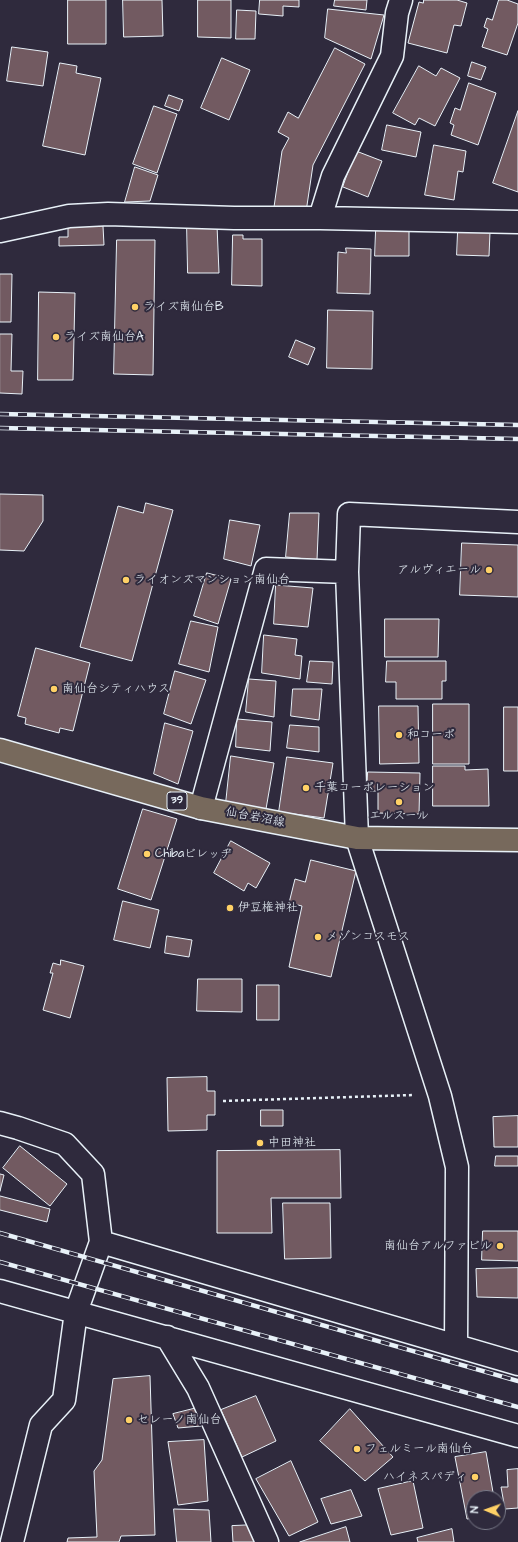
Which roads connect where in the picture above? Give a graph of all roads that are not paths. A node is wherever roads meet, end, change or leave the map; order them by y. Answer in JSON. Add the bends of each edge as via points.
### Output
{"nodes":[{"id":1,"x":401,"y":0,"type":"edge"},
{"id":2,"x":320,"y":218,"type":"junction"},
{"id":3,"x":518,"y":222,"type":"edge"},
{"id":4,"x":0,"y":231,"type":"edge"},
{"id":5,"x":518,"y":522,"type":"edge"},
{"id":6,"x":347,"y":572,"type":"junction"},
{"id":7,"x":0,"y":750,"type":"edge"},
{"id":8,"x":201,"y":808,"type":"junction"},
{"id":9,"x":357,"y":838,"type":"junction"},
{"id":10,"x":518,"y":840,"type":"edge"},
{"id":11,"x":0,"y":1123,"type":"edge"},
{"id":12,"x":101,"y":1242,"type":"junction"},
{"id":13,"x":0,"y":1291,"type":"edge"},
{"id":14,"x":76,"y":1312,"type":"junction"},
{"id":15,"x":167,"y":1337,"type":"junction"},
{"id":16,"x":456,"y":1345,"type":"junction"},
{"id":17,"x":518,"y":1364,"type":"edge"},
{"id":18,"x":518,"y":1436,"type":"edge"},
{"id":19,"x":12,"y":1542,"type":"edge"},
{"id":20,"x":267,"y":1542,"type":"edge"}],
"edges":[{"from":1,"to":2,"type":"street","via":[[397,12],[392,56],[333,176]]},
{"from":2,"to":3,"type":"street"},
{"from":2,"to":4,"type":"street","via":[[108,214],[69,216]]},
{"from":5,"to":6,"type":"street","via":[[349,514]]},
{"from":6,"to":8,"type":"street","via":[[266,568]]},
{"from":6,"to":9,"type":"street"},
{"from":7,"to":8,"type":"main road","name":"仙台岩沼線","number":"39"},
{"from":8,"to":9,"type":"main road","name":"仙台岩沼線","number":"39"},
{"from":9,"to":10,"type":"main road","name":"仙台岩沼線","number":"39"},
{"from":9,"to":16,"type":"street","via":[[440,1096],[457,1167]]},
{"from":11,"to":12,"type":"street","via":[[65,1144],[93,1174]]},
{"from":12,"to":14,"type":"street"},
{"from":12,"to":16,"type":"street"},
{"from":13,"to":14,"type":"street"},
{"from":14,"to":15,"type":"street"},
{"from":14,"to":19,"type":"street","via":[[64,1400],[41,1425]]},
{"from":15,"to":18,"type":"street"},
{"from":15,"to":20,"type":"street","via":[[198,1388]]},
{"from":16,"to":17,"type":"street"}]}
